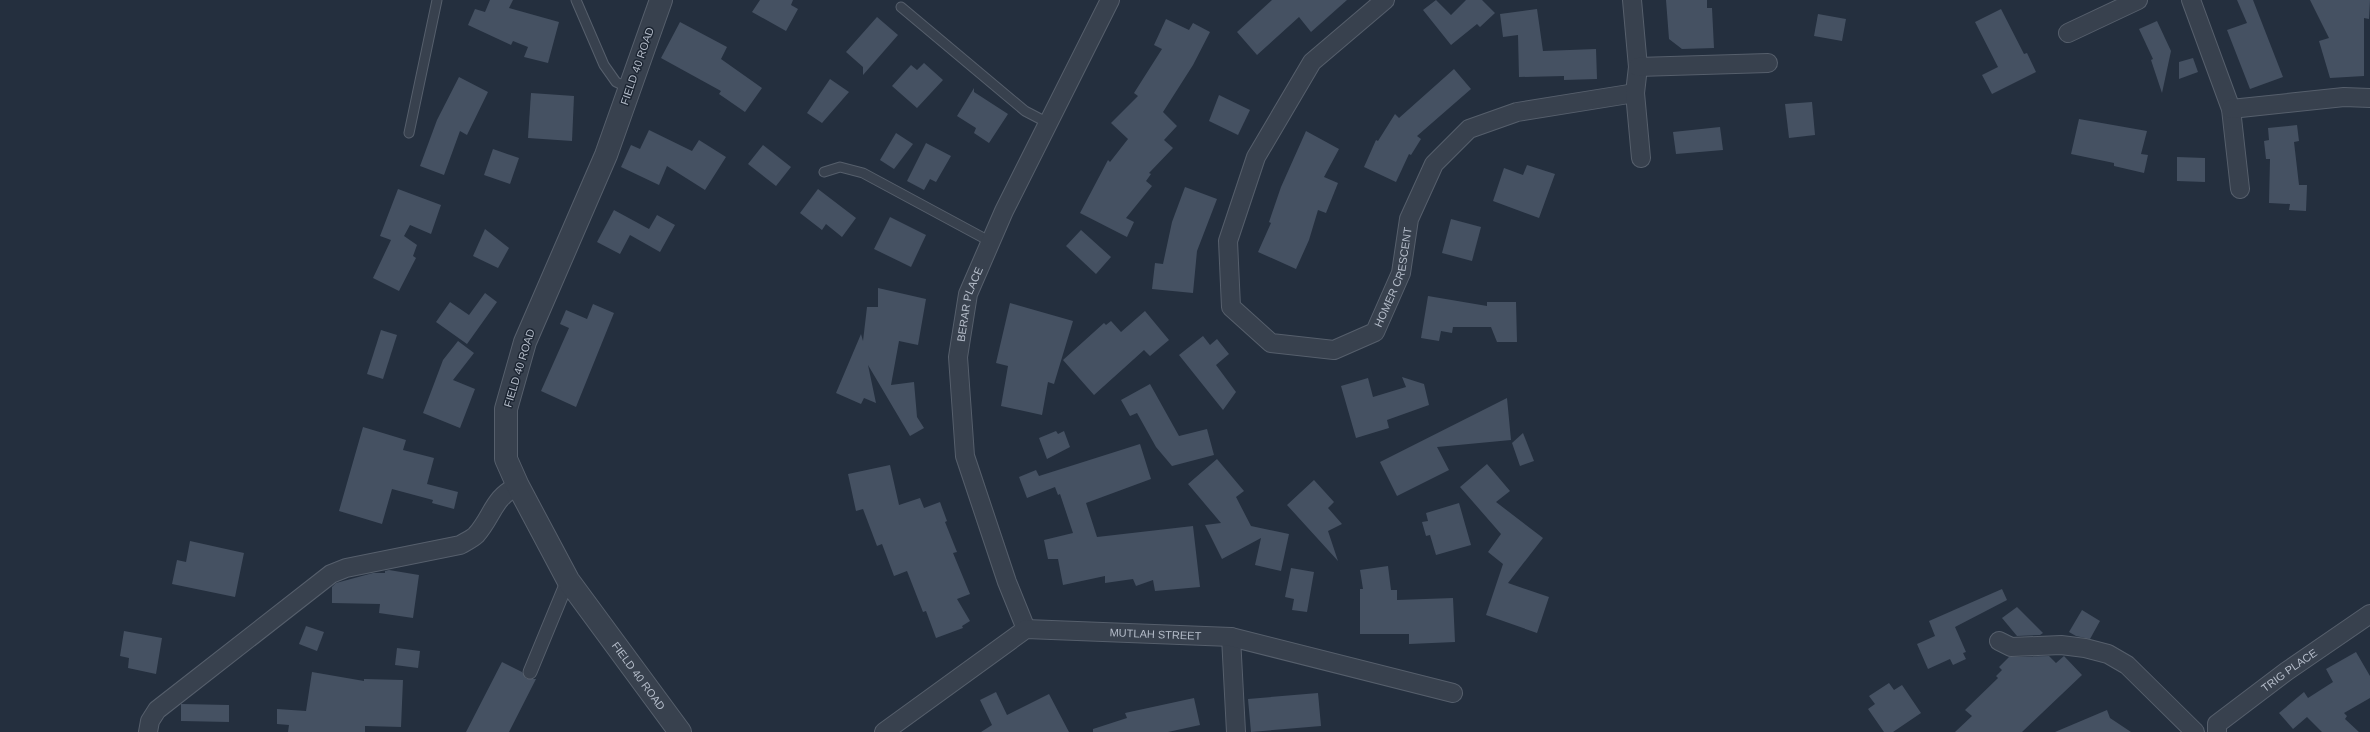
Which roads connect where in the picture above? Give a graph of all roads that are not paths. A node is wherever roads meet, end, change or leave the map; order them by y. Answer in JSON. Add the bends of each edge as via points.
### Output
{"nodes":[{"id":1,"x":437,"y":0,"type":"edge"},
{"id":2,"x":576,"y":0,"type":"edge"},
{"id":3,"x":661,"y":0,"type":"edge"},
{"id":4,"x":1110,"y":0,"type":"edge"},
{"id":5,"x":1385,"y":0,"type":"edge"},
{"id":6,"x":1632,"y":0,"type":"edge"},
{"id":7,"x":2138,"y":0,"type":"edge"},
{"id":8,"x":2191,"y":0,"type":"edge"},
{"id":9,"x":901,"y":7,"type":"dead end"},
{"id":10,"x":2068,"y":33,"type":"dead end"},
{"id":11,"x":1768,"y":63,"type":"dead end"},
{"id":12,"x":1638,"y":67,"type":"junction"},
{"id":13,"x":629,"y":88,"type":"junction"},
{"id":14,"x":1635,"y":93,"type":"junction"},
{"id":15,"x":2370,"y":98,"type":"edge"},
{"id":16,"x":2231,"y":109,"type":"junction"},
{"id":17,"x":1048,"y":123,"type":"junction"},
{"id":18,"x":409,"y":133,"type":"dead end"},
{"id":19,"x":1641,"y":158,"type":"dead end"},
{"id":20,"x":824,"y":172,"type":"dead end"},
{"id":21,"x":2240,"y":188,"type":"dead end"},
{"id":22,"x":991,"y":242,"type":"junction"},
{"id":23,"x":518,"y":486,"type":"junction"},
{"id":24,"x":568,"y":580,"type":"junction"},
{"id":25,"x":2370,"y":614,"type":"edge"},
{"id":26,"x":1026,"y":629,"type":"junction"},
{"id":27,"x":1231,"y":638,"type":"junction"},
{"id":28,"x":2000,"y":641,"type":"dead end"},
{"id":29,"x":530,"y":672,"type":"dead end"},
{"id":30,"x":1453,"y":693,"type":"dead end"},
{"id":31,"x":148,"y":732,"type":"edge"},
{"id":32,"x":680,"y":732,"type":"edge"},
{"id":33,"x":884,"y":732,"type":"edge"},
{"id":34,"x":1236,"y":732,"type":"edge"},
{"id":35,"x":2195,"y":732,"type":"edge"},
{"id":36,"x":2217,"y":732,"type":"edge"}],
"edges":[{"from":1,"to":18,"type":"lane"},
{"from":2,"to":13,"type":"lane","via":[[604,65],[616,82]]},
{"from":3,"to":13,"type":"street","name":"FIELD 40 ROAD"},
{"from":4,"to":17,"type":"street","name":"BERAR PLACE"},
{"from":5,"to":14,"type":"street","name":"HOMER CRESCENT","via":[[1312,62],[1256,157],[1228,241],[1231,307],[1271,343],[1334,350],[1375,332],[1401,274],[1409,219],[1434,164],[1469,129],[1517,112]]},
{"from":6,"to":12,"type":"street"},
{"from":7,"to":10,"type":"street"},
{"from":8,"to":16,"type":"street"},
{"from":9,"to":17,"type":"lane","via":[[1025,111]]},
{"from":11,"to":12,"type":"street"},
{"from":12,"to":14,"type":"street"},
{"from":13,"to":23,"type":"street","name":"FIELD 40 ROAD","via":[[606,155],[525,342],[506,408],[506,459]]},
{"from":14,"to":19,"type":"street"},
{"from":15,"to":16,"type":"street","via":[[2344,97]]},
{"from":16,"to":21,"type":"street"},
{"from":17,"to":22,"type":"street","name":"BERAR PLACE"},
{"from":20,"to":22,"type":"lane","via":[[840,167],[863,173]]},
{"from":22,"to":26,"type":"street","name":"BERAR PLACE","via":[[968,294],[958,357],[966,456]]},
{"from":23,"to":24,"type":"street","name":"FIELD 40 ROAD"},
{"from":23,"to":31,"type":"street","via":[[506,492],[497,501],[475,536],[460,545],[346,568],[330,574],[157,710],[150,721]]},
{"from":24,"to":29,"type":"street"},
{"from":24,"to":32,"type":"street","name":"FIELD 40 ROAD"},
{"from":25,"to":36,"type":"street","name":"TRIG PLACE","via":[[2217,724]]},
{"from":26,"to":27,"type":"street","name":"MUTLAH STREET"},
{"from":26,"to":33,"type":"street"},
{"from":27,"to":30,"type":"street","name":"MUTLAH STREET"},
{"from":27,"to":34,"type":"street"},
{"from":28,"to":35,"type":"street","via":[[2011,647],[2061,645],[2108,654],[2127,665]]}]}
